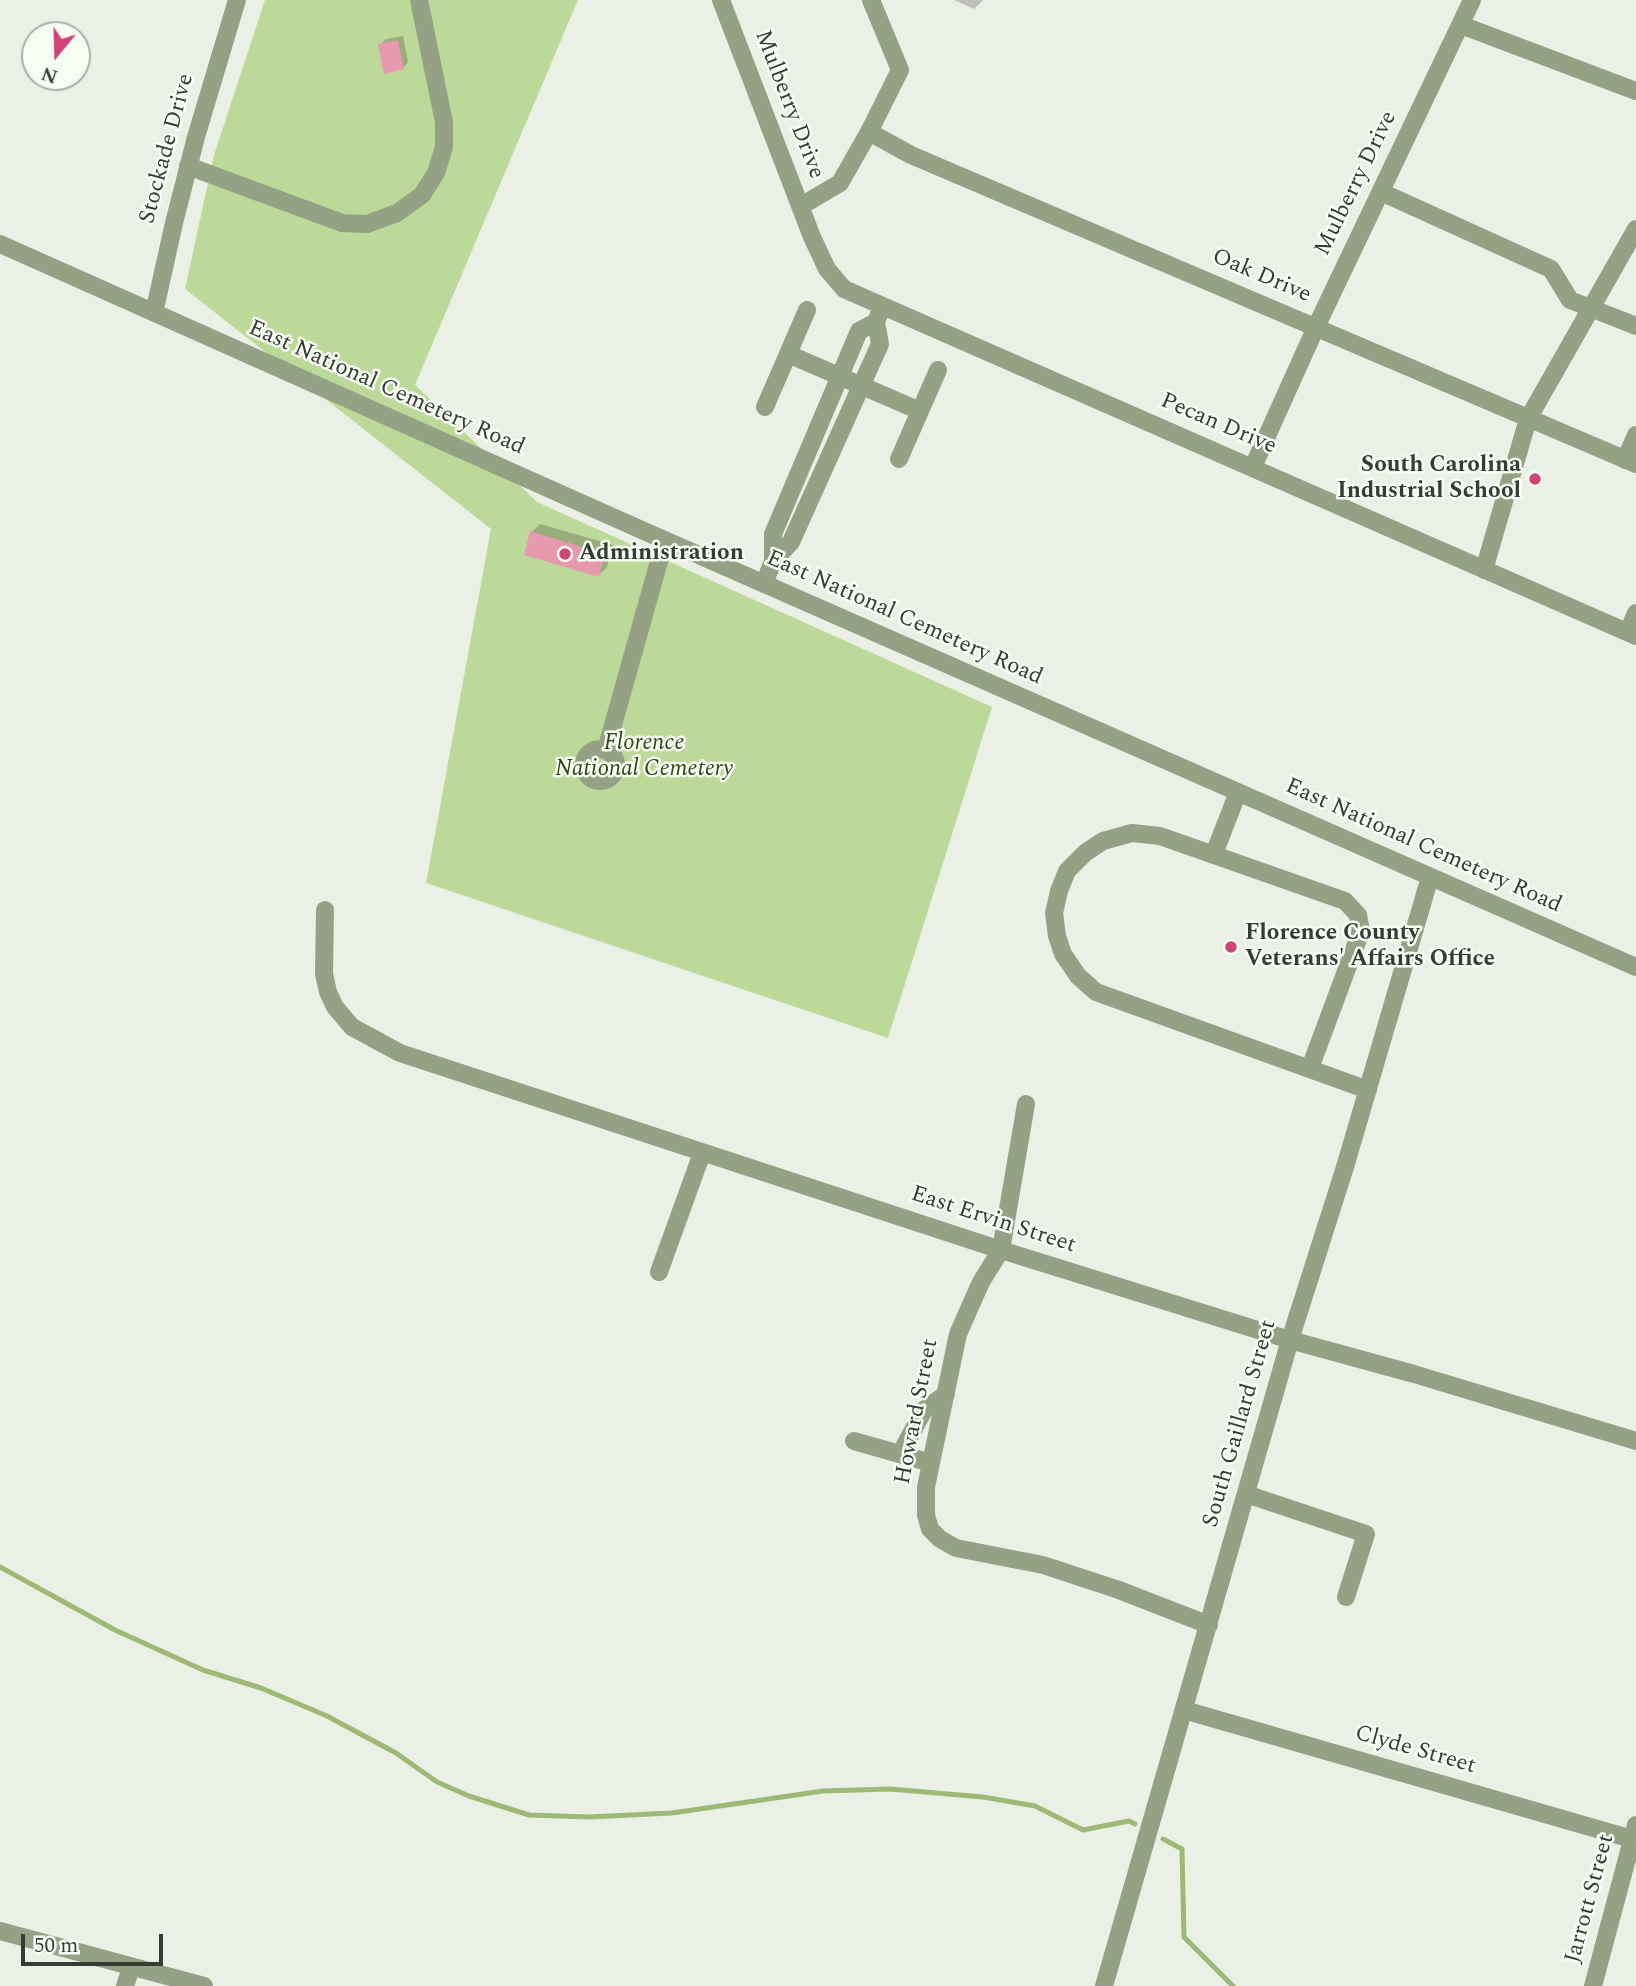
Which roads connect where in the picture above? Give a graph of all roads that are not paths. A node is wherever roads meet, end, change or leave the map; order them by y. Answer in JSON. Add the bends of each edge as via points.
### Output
{"nodes":[{"id":1,"x":236,"y":0,"type":"edge"},
{"id":2,"x":419,"y":0,"type":"edge"},
{"id":3,"x":721,"y":0,"type":"edge"},
{"id":4,"x":872,"y":0,"type":"edge"},
{"id":5,"x":1472,"y":0,"type":"edge"},
{"id":6,"x":1461,"y":26,"type":"junction"},
{"id":7,"x":1636,"y":91,"type":"edge"},
{"id":8,"x":869,"y":132,"type":"junction"},
{"id":9,"x":188,"y":166,"type":"junction"},
{"id":10,"x":1381,"y":192,"type":"junction"},
{"id":11,"x":801,"y":206,"type":"junction"},
{"id":12,"x":809,"y":229,"type":"joint"},
{"id":13,"x":1636,"y":229,"type":"edge"},
{"id":14,"x":0,"y":244,"type":"edge"},
{"id":15,"x":1592,"y":309,"type":"junction"},
{"id":16,"x":807,"y":310,"type":"dead end"},
{"id":17,"x":154,"y":313,"type":"junction"},
{"id":18,"x":879,"y":315,"type":"junction"},
{"id":19,"x":1636,"y":326,"type":"edge"},
{"id":20,"x":1316,"y":327,"type":"junction"},
{"id":21,"x":788,"y":354,"type":"junction"},
{"id":22,"x":938,"y":370,"type":"dead end"},
{"id":23,"x":840,"y":377,"type":"junction"},
{"id":24,"x":861,"y":386,"type":"junction"},
{"id":25,"x":765,"y":407,"type":"dead end"},
{"id":26,"x":920,"y":411,"type":"junction"},
{"id":27,"x":1528,"y":419,"type":"junction"},
{"id":28,"x":1636,"y":435,"type":"edge"},
{"id":29,"x":899,"y":459,"type":"dead end"},
{"id":30,"x":1631,"y":462,"type":"edge"},
{"id":31,"x":1254,"y":467,"type":"junction"},
{"id":32,"x":665,"y":540,"type":"junction"},
{"id":33,"x":773,"y":561,"type":"junction"},
{"id":34,"x":1484,"y":570,"type":"junction"},
{"id":35,"x":764,"y":584,"type":"junction"},
{"id":36,"x":1636,"y":613,"type":"edge"},
{"id":37,"x":1632,"y":634,"type":"edge"},
{"id":38,"x":606,"y":750,"type":"dead end"},
{"id":39,"x":1238,"y":792,"type":"junction"},
{"id":40,"x":1213,"y":854,"type":"junction"},
{"id":41,"x":1430,"y":877,"type":"junction"},
{"id":42,"x":325,"y":910,"type":"dead end"},
{"id":43,"x":1636,"y":967,"type":"edge"},
{"id":44,"x":1310,"y":1068,"type":"junction"},
{"id":45,"x":1368,"y":1090,"type":"junction"},
{"id":46,"x":1026,"y":1104,"type":"dead end"},
{"id":47,"x":702,"y":1153,"type":"junction"},
{"id":48,"x":1002,"y":1250,"type":"junction"},
{"id":49,"x":659,"y":1272,"type":"dead end"},
{"id":50,"x":1290,"y":1340,"type":"junction"},
{"id":51,"x":946,"y":1394,"type":"junction"},
{"id":52,"x":854,"y":1441,"type":"dead end"},
{"id":53,"x":1636,"y":1441,"type":"edge"},
{"id":54,"x":900,"y":1454,"type":"junction"},
{"id":55,"x":931,"y":1463,"type":"junction"},
{"id":56,"x":1246,"y":1494,"type":"junction"},
{"id":57,"x":1346,"y":1597,"type":"dead end"},
{"id":58,"x":1209,"y":1625,"type":"junction"},
{"id":59,"x":1184,"y":1710,"type":"junction"},
{"id":60,"x":1634,"y":1832,"type":"edge"},
{"id":61,"x":1628,"y":1887,"type":"edge"},
{"id":62,"x":0,"y":1931,"type":"edge"},
{"id":63,"x":131,"y":1968,"type":"junction"},
{"id":64,"x":125,"y":1986,"type":"edge"},
{"id":65,"x":204,"y":1986,"type":"edge"},
{"id":66,"x":1104,"y":1986,"type":"edge"},
{"id":67,"x":1593,"y":1986,"type":"edge"}],
"edges":[{"from":1,"to":9,"type":"street","name":"Stockade Drive"},
{"from":2,"to":9,"type":"street","via":[[444,122],[444,147],[436,173],[422,194],[397,213],[367,224],[342,223]]},
{"from":3,"to":11,"type":"street","name":"Mulberry Drive"},
{"from":4,"to":8,"type":"street","via":[[900,70]]},
{"from":5,"to":6,"type":"street","name":"Mulberry Drive"},
{"from":6,"to":7,"type":"street"},
{"from":6,"to":10,"type":"street","name":"Mulberry Drive"},
{"from":8,"to":11,"type":"street","via":[[840,183]]},
{"from":8,"to":20,"type":"street","name":"Oak Drive","via":[[911,155]]},
{"from":9,"to":17,"type":"street","name":"Stockade Drive"},
{"from":10,"to":15,"type":"street","via":[[1551,269],[1570,300]]},
{"from":10,"to":20,"type":"street","name":"Mulberry Drive"},
{"from":11,"to":12,"type":"street","name":"Mulberry Drive"},
{"from":12,"to":18,"type":"street","name":"Pecan Drive","via":[[834,280]]},
{"from":13,"to":15,"type":"street"},
{"from":14,"to":17,"type":"street","name":"East National Cemetery Road"},
{"from":15,"to":19,"type":"street"},
{"from":15,"to":27,"type":"street"},
{"from":16,"to":21,"type":"street"},
{"from":17,"to":32,"type":"street","name":"East National Cemetery Road"},
{"from":18,"to":23,"type":"street","via":[[859,331]]},
{"from":18,"to":24,"type":"street","via":[[880,344]]},
{"from":18,"to":31,"type":"street","name":"Pecan Drive"},
{"from":20,"to":27,"type":"street","name":"Oak Drive"},
{"from":20,"to":31,"type":"street","name":"Mulberry Drive"},
{"from":21,"to":23,"type":"street"},
{"from":21,"to":25,"type":"street"},
{"from":22,"to":26,"type":"street"},
{"from":23,"to":24,"type":"street"},
{"from":23,"to":33,"type":"street","via":[[773,534]]},
{"from":24,"to":26,"type":"street"},
{"from":24,"to":33,"type":"street","via":[[792,542]]},
{"from":26,"to":29,"type":"street"},
{"from":27,"to":30,"type":"street","name":"Oak Drive"},
{"from":27,"to":34,"type":"street"},
{"from":28,"to":30,"type":"street"},
{"from":31,"to":34,"type":"street","name":"Pecan Drive"},
{"from":32,"to":35,"type":"street","name":"East National Cemetery Road"},
{"from":32,"to":38,"type":"street"},
{"from":33,"to":35,"type":"street"},
{"from":34,"to":37,"type":"street","name":"Pecan Drive"},
{"from":35,"to":39,"type":"street","name":"East National Cemetery Road"},
{"from":36,"to":37,"type":"street"},
{"from":39,"to":40,"type":"street"},
{"from":39,"to":41,"type":"street","name":"East National Cemetery Road"},
{"from":40,"to":44,"type":"street","via":[[1345,901],[1358,915],[1361,931]]},
{"from":40,"to":44,"type":"street","via":[[1132,832],[1103,841],[1085,853],[1067,871],[1059,891],[1054,914],[1063,954],[1096,992]]},
{"from":41,"to":43,"type":"street","name":"East National Cemetery Road"},
{"from":41,"to":45,"type":"street","name":"South Gaillard Street"},
{"from":42,"to":47,"type":"street","name":"East Ervin Street","via":[[328,992],[352,1027],[400,1053]]},
{"from":44,"to":45,"type":"street"},
{"from":45,"to":50,"type":"street","name":"South Gaillard Street"},
{"from":46,"to":48,"type":"street","name":"Howard Street"},
{"from":47,"to":48,"type":"street","name":"East Ervin Street"},
{"from":47,"to":49,"type":"street"},
{"from":48,"to":50,"type":"street","name":"East Ervin Street"},
{"from":48,"to":51,"type":"street","name":"Howard Street","via":[[958,1334]]},
{"from":50,"to":53,"type":"street","name":"East Ervin Street"},
{"from":50,"to":56,"type":"street","name":"South Gaillard Street"},
{"from":51,"to":54,"type":"street","via":[[924,1410]]},
{"from":51,"to":55,"type":"street","name":"Howard Street"},
{"from":52,"to":54,"type":"street"},
{"from":54,"to":55,"type":"street"},
{"from":55,"to":58,"type":"street","name":"Howard Street","via":[[926,1514],[930,1529],[940,1539],[956,1548],[1043,1565]]},
{"from":56,"to":57,"type":"street","via":[[1366,1534]]},
{"from":56,"to":58,"type":"street","name":"South Gaillard Street"},
{"from":58,"to":59,"type":"street","name":"South Gaillard Street"},
{"from":59,"to":60,"type":"street","name":"Clyde Street"},
{"from":59,"to":66,"type":"street","name":"South Gaillard Street"},
{"from":60,"to":61,"type":"street","name":"Jarrott Street"},
{"from":61,"to":67,"type":"street","name":"Jarrott Street"},
{"from":62,"to":63,"type":"street"},
{"from":63,"to":64,"type":"street"},
{"from":63,"to":65,"type":"street"}]}
